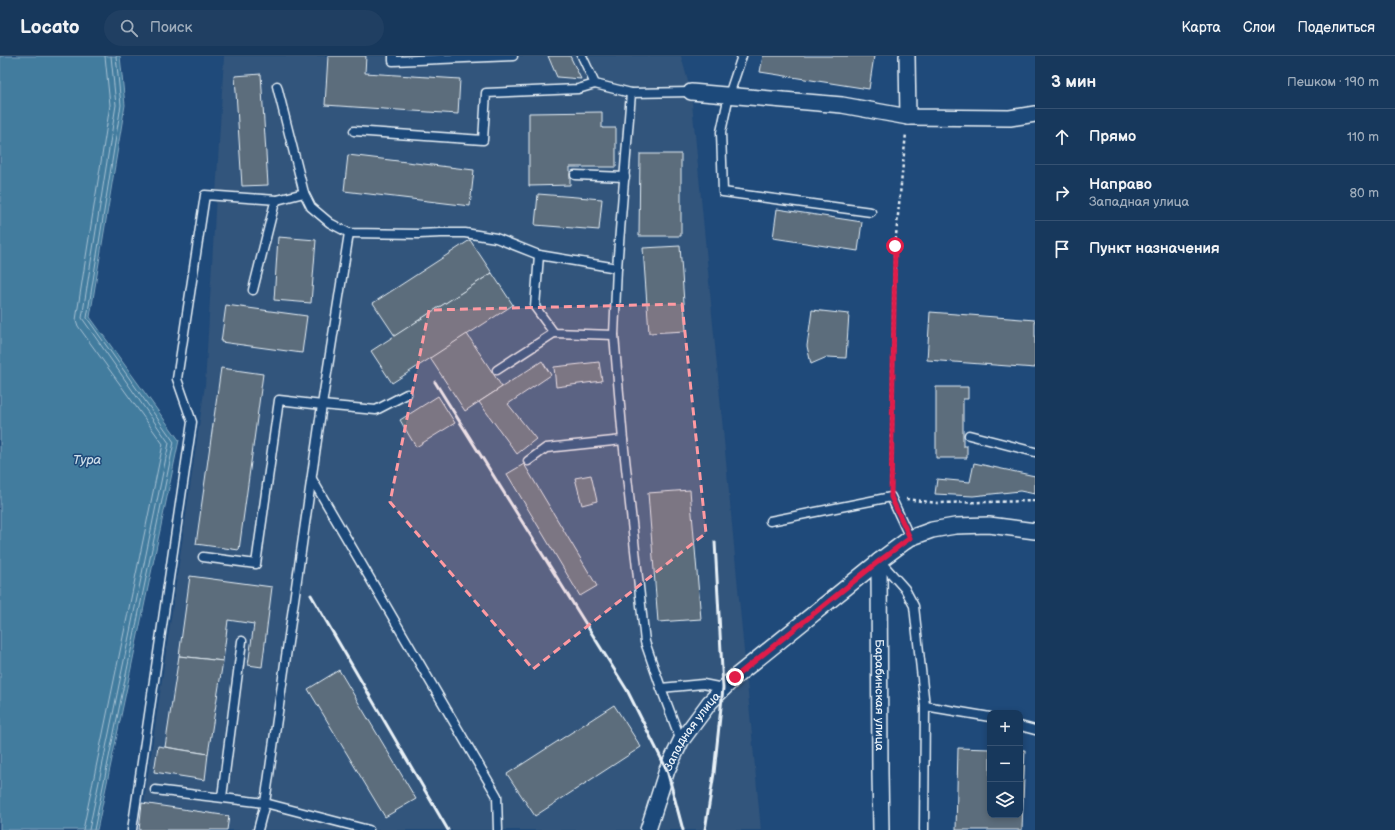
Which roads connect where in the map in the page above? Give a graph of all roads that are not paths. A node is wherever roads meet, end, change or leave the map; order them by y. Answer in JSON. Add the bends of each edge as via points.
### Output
{"nodes":[{"id":1,"x":393,"y":56,"type":"edge"},
{"id":2,"x":513,"y":56,"type":"edge"},
{"id":3,"x":582,"y":56,"type":"edge"},
{"id":4,"x":742,"y":56,"type":"edge"},
{"id":5,"x":908,"y":56,"type":"edge"},
{"id":6,"x":595,"y":84,"type":"junction"},
{"id":7,"x":277,"y":86,"type":"dead end"},
{"id":8,"x":691,"y":92,"type":"joint"},
{"id":9,"x":631,"y":93,"type":"junction"},
{"id":10,"x":729,"y":95,"type":"junction"},
{"id":11,"x":1035,"y":114,"type":"edge"},
{"id":12,"x":908,"y":117,"type":"junction"},
{"id":13,"x":354,"y":131,"type":"dead end"},
{"id":14,"x":575,"y":175,"type":"dead end"},
{"id":15,"x":625,"y":177,"type":"junction"},
{"id":16,"x":304,"y":193,"type":"junction"},
{"id":17,"x":278,"y":200,"type":"junction"},
{"id":18,"x":870,"y":212,"type":"dead end"},
{"id":19,"x":349,"y":233,"type":"junction"},
{"id":20,"x":539,"y":255,"type":"junction"},
{"id":21,"x":617,"y":268,"type":"junction"},
{"id":22,"x":254,"y":290,"type":"dead end"},
{"id":23,"x":554,"y":333,"type":"junction"},
{"id":24,"x":614,"y":335,"type":"junction"},
{"id":25,"x":497,"y":370,"type":"dead end"},
{"id":26,"x":407,"y":394,"type":"dead end"},
{"id":27,"x":322,"y":405,"type":"junction"},
{"id":28,"x":970,"y":435,"type":"dead end"},
{"id":29,"x":623,"y":440,"type":"junction"},
{"id":30,"x":1035,"y":452,"type":"edge"},
{"id":31,"x":528,"y":461,"type":"dead end"},
{"id":32,"x":312,"y":479,"type":"junction"},
{"id":33,"x":770,"y":521,"type":"dead end"},
{"id":34,"x":1035,"y":531,"type":"edge"},
{"id":35,"x":910,"y":538,"type":"junction"},
{"id":36,"x":203,"y":558,"type":"dead end"},
{"id":37,"x":879,"y":561,"type":"junction"},
{"id":38,"x":242,"y":641,"type":"dead end"},
{"id":39,"x":661,"y":688,"type":"junction"},
{"id":40,"x":723,"y":688,"type":"junction"},
{"id":41,"x":925,"y":706,"type":"junction"},
{"id":42,"x":987,"y":716,"type":"edge"},
{"id":43,"x":1023,"y":727,"type":"edge"},
{"id":44,"x":1035,"y":730,"type":"edge"},
{"id":45,"x":681,"y":741,"type":"junction"},
{"id":46,"x":155,"y":790,"type":"dead end"},
{"id":47,"x":222,"y":797,"type":"junction"},
{"id":48,"x":265,"y":803,"type":"junction"},
{"id":49,"x":132,"y":830,"type":"edge"},
{"id":50,"x":258,"y":830,"type":"edge"},
{"id":51,"x":370,"y":830,"type":"edge"},
{"id":52,"x":498,"y":830,"type":"edge"},
{"id":53,"x":648,"y":830,"type":"edge"},
{"id":54,"x":881,"y":830,"type":"edge"},
{"id":55,"x":924,"y":830,"type":"edge"}],
"edges":[{"from":1,"to":2,"type":"lane","via":[[393,61]]},
{"from":3,"to":6,"type":"lane"},
{"from":4,"to":10,"type":"lane"},
{"from":5,"to":12,"type":"street"},
{"from":6,"to":9,"type":"lane"},
{"from":6,"to":13,"type":"lane","via":[[578,89],[486,94],[483,140]]},
{"from":7,"to":16,"type":"lane"},
{"from":8,"to":9,"type":"lane"},
{"from":8,"to":10,"type":"street"},
{"from":9,"to":15,"type":"lane"},
{"from":10,"to":12,"type":"street","via":[[842,105]]},
{"from":10,"to":18,"type":"lane","via":[[721,132],[723,192]]},
{"from":11,"to":12,"type":"street","via":[[1010,118]]},
{"from":14,"to":15,"type":"lane"},
{"from":15,"to":21,"type":"lane"},
{"from":16,"to":17,"type":"lane"},
{"from":16,"to":19,"type":"lane","via":[[311,207],[330,223]]},
{"from":17,"to":22,"type":"lane","via":[[274,206]]},
{"from":17,"to":49,"type":"lane","via":[[205,195],[176,378],[192,422]]},
{"from":19,"to":20,"type":"lane","via":[[465,233],[496,238]]},
{"from":19,"to":27,"type":"lane"},
{"from":20,"to":21,"type":"lane"},
{"from":20,"to":23,"type":"lane","via":[[535,307]]},
{"from":21,"to":24,"type":"lane"},
{"from":23,"to":24,"type":"lane"},
{"from":23,"to":25,"type":"lane"},
{"from":24,"to":29,"type":"lane"},
{"from":26,"to":27,"type":"lane","via":[[376,410]]},
{"from":27,"to":32,"type":"lane"},
{"from":27,"to":36,"type":"lane","via":[[279,400],[256,564]]},
{"from":28,"to":30,"type":"lane"},
{"from":29,"to":31,"type":"lane","via":[[546,448]]},
{"from":29,"to":39,"type":"lane","via":[[646,642]]},
{"from":32,"to":48,"type":"lane"},
{"from":32,"to":52,"type":"lane","via":[[497,796]]},
{"from":33,"to":35,"type":"lane","via":[[891,497]]},
{"from":34,"to":35,"type":"street","name":"Западная улица","via":[[989,525],[955,526],[932,530]]},
{"from":35,"to":37,"type":"street","name":"Западная улица"},
{"from":37,"to":40,"type":"street","name":"Западная улица"},
{"from":37,"to":41,"type":"lane","via":[[905,589],[914,606]]},
{"from":37,"to":54,"type":"street","name":"Барабинская улица"},
{"from":38,"to":47,"type":"lane"},
{"from":39,"to":40,"type":"lane","via":[[703,684]]},
{"from":39,"to":45,"type":"lane"},
{"from":40,"to":45,"type":"street","name":"Западная улица"},
{"from":41,"to":42,"type":"lane"},
{"from":41,"to":55,"type":"lane"},
{"from":43,"to":44,"type":"lane"},
{"from":45,"to":53,"type":"street","name":"Западная улица","via":[[667,770]]},
{"from":46,"to":47,"type":"lane"},
{"from":47,"to":48,"type":"lane"},
{"from":48,"to":50,"type":"lane"},
{"from":48,"to":51,"type":"lane"}]}
